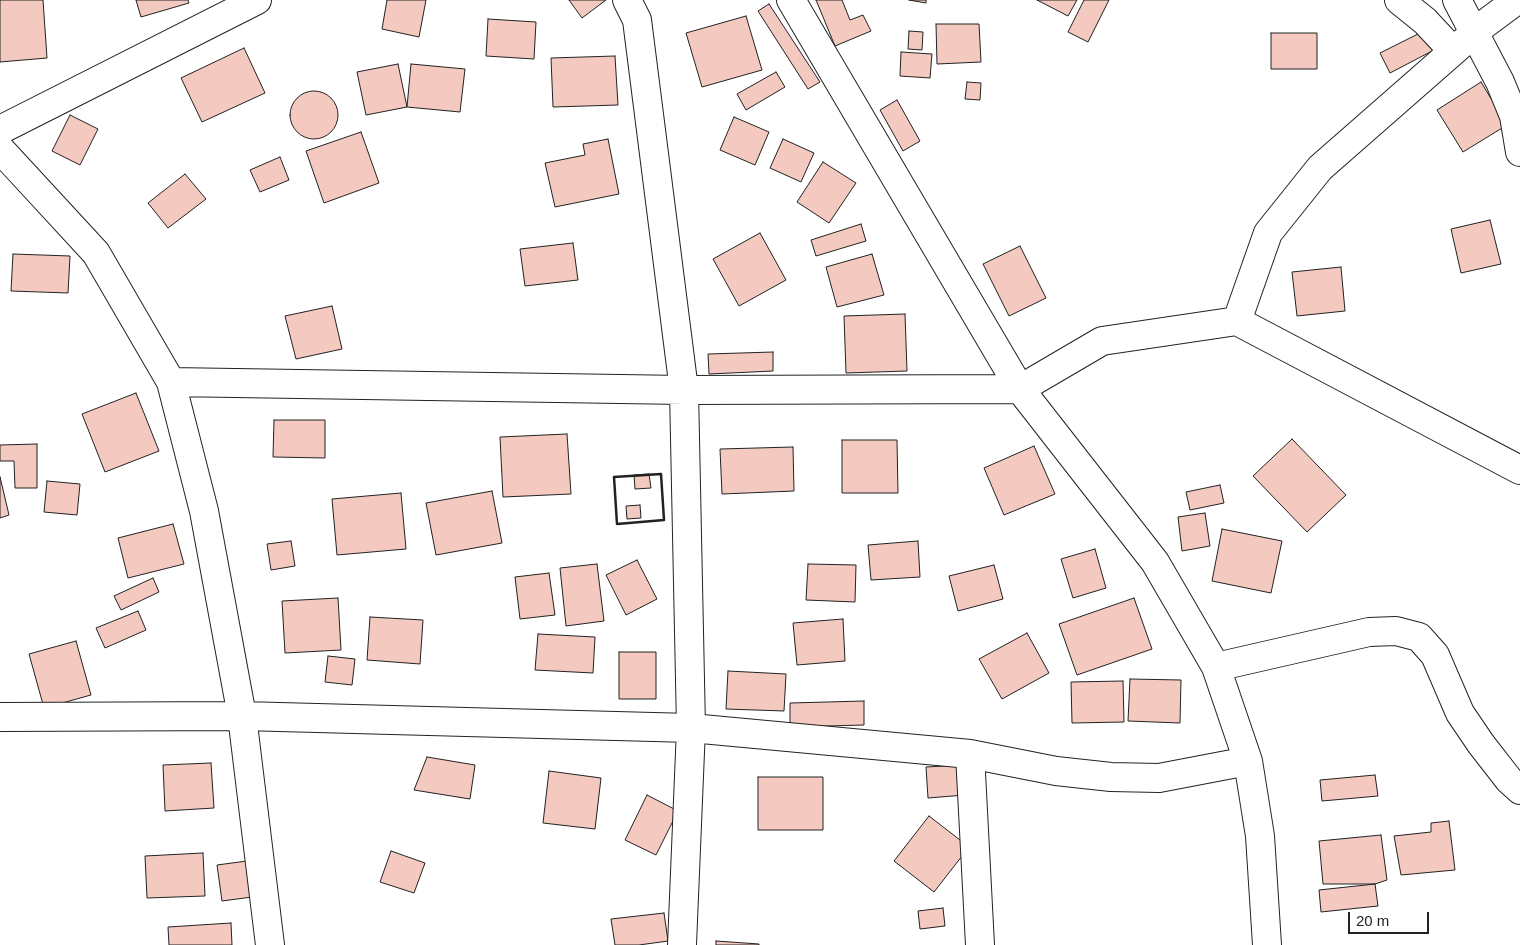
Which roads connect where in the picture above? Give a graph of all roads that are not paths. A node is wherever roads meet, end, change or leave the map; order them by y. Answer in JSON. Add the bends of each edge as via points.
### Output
{"nodes":[{"id":1,"x":257,"y":0,"type":"edge"},
{"id":2,"x":627,"y":0,"type":"edge"},
{"id":3,"x":791,"y":0,"type":"edge"},
{"id":4,"x":1399,"y":0,"type":"edge"},
{"id":5,"x":1457,"y":0,"type":"edge"},
{"id":6,"x":1517,"y":0,"type":"edge"},
{"id":7,"x":1474,"y":33,"type":"junction"},
{"id":8,"x":1453,"y":51,"type":"junction"},
{"id":9,"x":0,"y":130,"type":"edge"},
{"id":10,"x":0,"y":149,"type":"edge"},
{"id":11,"x":1520,"y":152,"type":"edge"},
{"id":12,"x":1237,"y":321,"type":"junction"},
{"id":13,"x":170,"y":382,"type":"junction"},
{"id":14,"x":1020,"y":389,"type":"junction"},
{"id":15,"x":684,"y":390,"type":"junction"},
{"id":16,"x":1520,"y":470,"type":"edge"},
{"id":17,"x":1216,"y":667,"type":"junction"},
{"id":18,"x":242,"y":716,"type":"junction"},
{"id":19,"x":0,"y":717,"type":"edge"},
{"id":20,"x":691,"y":728,"type":"junction"},
{"id":21,"x":970,"y":754,"type":"junction"},
{"id":22,"x":1248,"y":761,"type":"junction"},
{"id":23,"x":1520,"y":790,"type":"edge"},
{"id":24,"x":270,"y":945,"type":"edge"},
{"id":25,"x":682,"y":945,"type":"edge"},
{"id":26,"x":980,"y":945,"type":"edge"},
{"id":27,"x":1267,"y":945,"type":"edge"}],
"edges":[{"from":1,"to":9,"type":"street"},
{"from":2,"to":15,"type":"street","via":[[637,20]]},
{"from":3,"to":14,"type":"street"},
{"from":4,"to":8,"type":"street","via":[[1425,21]]},
{"from":5,"to":7,"type":"street"},
{"from":6,"to":7,"type":"street"},
{"from":7,"to":8,"type":"street"},
{"from":7,"to":11,"type":"street","via":[[1514,116]]},
{"from":8,"to":12,"type":"street","via":[[1320,168],[1268,233]]},
{"from":10,"to":13,"type":"street","via":[[96,254]]},
{"from":12,"to":14,"type":"street","via":[[1102,341]]},
{"from":12,"to":16,"type":"street"},
{"from":13,"to":15,"type":"street"},
{"from":13,"to":18,"type":"street","via":[[204,511]]},
{"from":14,"to":15,"type":"street"},
{"from":14,"to":17,"type":"street","via":[[1155,562]]},
{"from":15,"to":20,"type":"street"},
{"from":17,"to":22,"type":"street"},
{"from":17,"to":23,"type":"street","via":[[1369,632],[1396,631],[1419,637],[1435,655],[1460,713],[1509,780]]},
{"from":18,"to":19,"type":"street"},
{"from":18,"to":20,"type":"street"},
{"from":18,"to":24,"type":"street"},
{"from":20,"to":21,"type":"street"},
{"from":20,"to":25,"type":"street"},
{"from":21,"to":22,"type":"street","via":[[1056,771],[1111,777],[1159,778]]},
{"from":21,"to":26,"type":"street"},
{"from":22,"to":27,"type":"street","via":[[1260,836]]}]}
